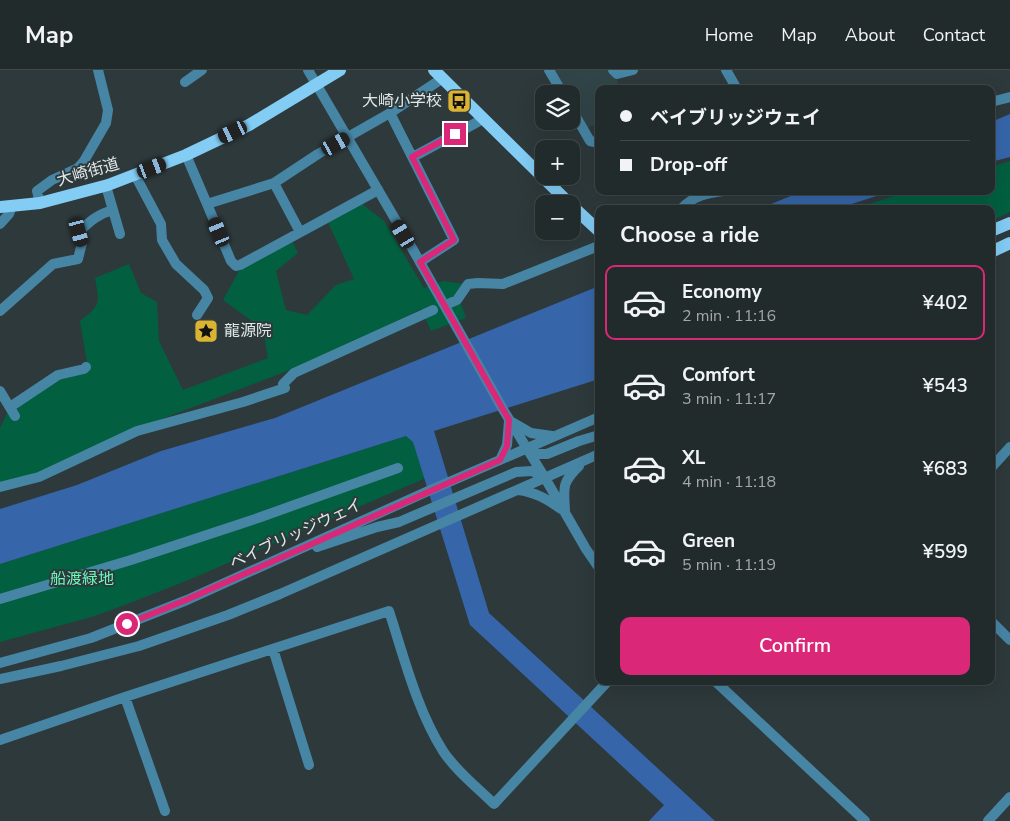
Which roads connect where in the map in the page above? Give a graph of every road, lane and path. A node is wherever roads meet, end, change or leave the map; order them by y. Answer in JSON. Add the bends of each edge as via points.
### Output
{"nodes":[{"id":1,"x":98,"y":70,"type":"edge"},
{"id":2,"x":202,"y":70,"type":"edge"},
{"id":3,"x":308,"y":70,"type":"edge"},
{"id":4,"x":340,"y":70,"type":"edge"},
{"id":5,"x":549,"y":70,"type":"edge"},
{"id":6,"x":614,"y":70,"type":"edge"},
{"id":7,"x":633,"y":70,"type":"edge"},
{"id":8,"x":726,"y":70,"type":"edge"},
{"id":9,"x":439,"y":74,"type":"edge"},
{"id":10,"x":185,"y":82,"type":"dead end"},
{"id":11,"x":316,"y":84,"type":"junction"},
{"id":12,"x":558,"y":85,"type":"edge"},
{"id":13,"x":735,"y":85,"type":"edge"},
{"id":14,"x":1010,"y":97,"type":"edge"},
{"id":15,"x":995,"y":101,"type":"edge"},
{"id":16,"x":390,"y":113,"type":"junction"},
{"id":17,"x":483,"y":118,"type":"junction"},
{"id":18,"x":580,"y":124,"type":"edge"},
{"id":19,"x":347,"y":138,"type":"junction"},
{"id":20,"x":595,"y":142,"type":"edge"},
{"id":21,"x":186,"y":155,"type":"junction"},
{"id":22,"x":412,"y":157,"type":"junction"},
{"id":23,"x":135,"y":175,"type":"junction"},
{"id":24,"x":274,"y":183,"type":"junction"},
{"id":25,"x":106,"y":186,"type":"junction"},
{"id":26,"x":378,"y":190,"type":"junction"},
{"id":27,"x":560,"y":195,"type":"edge"},
{"id":28,"x":704,"y":195,"type":"edge"},
{"id":29,"x":40,"y":202,"type":"junction"},
{"id":30,"x":207,"y":204,"type":"junction"},
{"id":31,"x":685,"y":205,"type":"edge"},
{"id":32,"x":6,"y":207,"type":"edge"},
{"id":33,"x":113,"y":210,"type":"junction"},
{"id":34,"x":580,"y":214,"type":"edge"},
{"id":35,"x":1010,"y":223,"type":"edge"},
{"id":36,"x":0,"y":224,"type":"edge"},
{"id":37,"x":595,"y":227,"type":"edge"},
{"id":38,"x":995,"y":230,"type":"edge"},
{"id":39,"x":300,"y":232,"type":"junction"},
{"id":40,"x":120,"y":234,"type":"dead end"},
{"id":41,"x":1010,"y":243,"type":"edge"},
{"id":42,"x":595,"y":248,"type":"edge"},
{"id":43,"x":995,"y":250,"type":"edge"},
{"id":44,"x":420,"y":262,"type":"junction"},
{"id":45,"x":450,"y":303,"type":"dead end"},
{"id":46,"x":0,"y":310,"type":"edge"},
{"id":47,"x":434,"y":310,"type":"dead end"},
{"id":48,"x":197,"y":315,"type":"dead end"},
{"id":49,"x":86,"y":367,"type":"dead end"},
{"id":50,"x":0,"y":391,"type":"edge"},
{"id":51,"x":506,"y":416,"type":"junction"},
{"id":52,"x":595,"y":419,"type":"edge"},
{"id":53,"x":595,"y":436,"type":"edge"},
{"id":54,"x":553,"y":437,"type":"junction"},
{"id":55,"x":1010,"y":447,"type":"edge"},
{"id":56,"x":526,"y":448,"type":"junction"},
{"id":57,"x":595,"y":456,"type":"edge"},
{"id":58,"x":500,"y":460,"type":"junction"},
{"id":59,"x":585,"y":460,"type":"junction"},
{"id":60,"x":995,"y":464,"type":"edge"},
{"id":61,"x":398,"y":468,"type":"dead end"},
{"id":62,"x":545,"y":478,"type":"junction"},
{"id":63,"x":0,"y":487,"type":"edge"},
{"id":64,"x":518,"y":490,"type":"junction"},
{"id":65,"x":565,"y":513,"type":"junction"},
{"id":66,"x":290,"y":554,"type":"junction"},
{"id":67,"x":595,"y":562,"type":"edge"},
{"id":68,"x":0,"y":599,"type":"edge"},
{"id":69,"x":995,"y":625,"type":"edge"},
{"id":70,"x":1010,"y":640,"type":"edge"},
{"id":71,"x":273,"y":649,"type":"junction"},
{"id":72,"x":0,"y":663,"type":"edge"},
{"id":73,"x":0,"y":679,"type":"edge"},
{"id":74,"x":604,"y":685,"type":"edge"},
{"id":75,"x":719,"y":685,"type":"edge"},
{"id":76,"x":126,"y":697,"type":"junction"},
{"id":77,"x":0,"y":740,"type":"edge"},
{"id":78,"x":309,"y":765,"type":"dead end"},
{"id":79,"x":1010,"y":797,"type":"edge"},
{"id":80,"x":165,"y":811,"type":"dead end"},
{"id":81,"x":865,"y":821,"type":"edge"},
{"id":82,"x":988,"y":821,"type":"edge"}],
"edges":[{"from":1,"to":29,"type":"street","via":[[108,110],[106,123],[78,168],[37,191]]},
{"from":2,"to":10,"type":"street"},
{"from":3,"to":11,"type":"street"},
{"from":4,"to":11,"type":"main road","name":"大崎街道"},
{"from":5,"to":12,"type":"street"},
{"from":6,"to":7,"type":"street","via":[[616,74]]},
{"from":8,"to":13,"type":"street"},
{"from":9,"to":16,"type":"street"},
{"from":9,"to":17,"type":"main road"},
{"from":11,"to":19,"type":"street"},
{"from":11,"to":21,"type":"main road","name":"大崎街道","via":[[249,125]]},
{"from":14,"to":15,"type":"street"},
{"from":16,"to":19,"type":"street"},
{"from":16,"to":22,"type":"street"},
{"from":17,"to":22,"type":"street"},
{"from":17,"to":27,"type":"main road"},
{"from":18,"to":20,"type":"street","via":[[590,141]]},
{"from":19,"to":24,"type":"street"},
{"from":19,"to":26,"type":"street"},
{"from":21,"to":23,"type":"main road","name":"大崎街道"},
{"from":21,"to":30,"type":"street"},
{"from":22,"to":44,"type":"street","via":[[454,240]]},
{"from":23,"to":25,"type":"main road","name":"大崎街道"},
{"from":23,"to":48,"type":"street","via":[[161,224],[162,240],[176,264],[204,290],[208,298]]},
{"from":24,"to":30,"type":"street"},
{"from":24,"to":39,"type":"street"},
{"from":25,"to":29,"type":"main road","name":"大崎街道"},
{"from":25,"to":33,"type":"street"},
{"from":26,"to":39,"type":"street"},
{"from":26,"to":44,"type":"street"},
{"from":28,"to":31,"type":"street"},
{"from":29,"to":32,"type":"main road","name":"大崎街道"},
{"from":30,"to":39,"type":"street","via":[[236,266]]},
{"from":32,"to":36,"type":"street","via":[[9,214]]},
{"from":33,"to":40,"type":"street"},
{"from":33,"to":46,"type":"street","via":[[102,213],[79,232],[82,243],[78,259],[53,264]]},
{"from":34,"to":37,"type":"main road"},
{"from":35,"to":38,"type":"main road"},
{"from":41,"to":43,"type":"main road"},
{"from":42,"to":45,"type":"street","via":[[503,284],[468,284],[457,300]]},
{"from":44,"to":51,"type":"street"},
{"from":47,"to":63,"type":"street","via":[[294,373],[283,384],[285,388],[137,431],[39,477]]},
{"from":49,"to":50,"type":"street","via":[[58,374],[13,412]]},
{"from":51,"to":54,"type":"street","via":[[517,427]]},
{"from":51,"to":56,"type":"street"},
{"from":51,"to":58,"type":"street","via":[[507,446]]},
{"from":52,"to":54,"type":"street","name":"ベイブリッジウェイ"},
{"from":53,"to":56,"type":"street","via":[[548,454],[537,454]]},
{"from":54,"to":56,"type":"street","name":"ベイブリッジウェイ"},
{"from":55,"to":60,"type":"street"},
{"from":56,"to":58,"type":"street","name":"ベイブリッジウェイ"},
{"from":56,"to":62,"type":"street"},
{"from":57,"to":59,"type":"street"},
{"from":58,"to":66,"type":"street","name":"ベイブリッジウェイ"},
{"from":59,"to":62,"type":"street"},
{"from":59,"to":65,"type":"street","via":[[565,482]]},
{"from":61,"to":68,"type":"street","via":[[131,560]]},
{"from":62,"to":64,"type":"street"},
{"from":62,"to":65,"type":"street"},
{"from":62,"to":66,"type":"street","via":[[532,471],[516,472],[399,522]]},
{"from":64,"to":65,"type":"street","via":[[546,498]]},
{"from":64,"to":73,"type":"street","via":[[280,594],[189,629],[121,651]]},
{"from":65,"to":67,"type":"street"},
{"from":66,"to":72,"type":"street","name":"ベイブリッジウェイ","via":[[91,638]]},
{"from":69,"to":70,"type":"street"},
{"from":71,"to":74,"type":"street","via":[[389,611],[425,718],[454,766],[494,804]]},
{"from":71,"to":76,"type":"street"},
{"from":71,"to":78,"type":"street"},
{"from":75,"to":81,"type":"street"},
{"from":76,"to":77,"type":"street"},
{"from":76,"to":80,"type":"street"},
{"from":79,"to":82,"type":"street"}]}
